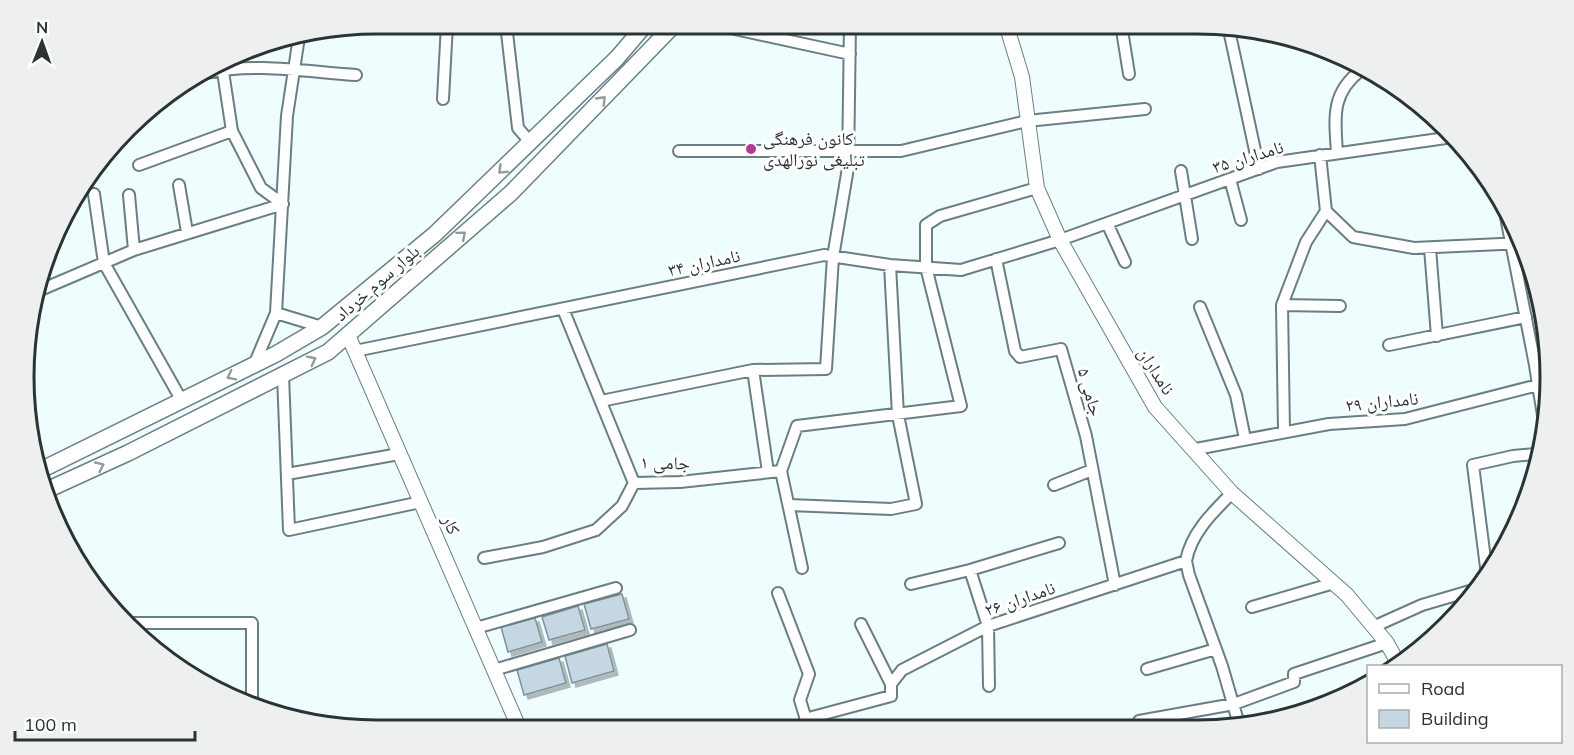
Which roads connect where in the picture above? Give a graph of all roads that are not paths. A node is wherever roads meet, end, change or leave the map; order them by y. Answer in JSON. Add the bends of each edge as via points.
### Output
{"nodes":[{"id":1,"x":446,"y":34,"type":"edge"},
{"id":2,"x":507,"y":34,"type":"edge"},
{"id":3,"x":637,"y":34,"type":"edge"},
{"id":4,"x":665,"y":34,"type":"edge"},
{"id":5,"x":758,"y":34,"type":"edge"},
{"id":6,"x":850,"y":34,"type":"edge"},
{"id":7,"x":1009,"y":34,"type":"edge"},
{"id":8,"x":1123,"y":34,"type":"edge"},
{"id":9,"x":1230,"y":36,"type":"edge"},
{"id":10,"x":298,"y":44,"type":"edge"},
{"id":11,"x":850,"y":54,"type":"junction"},
{"id":12,"x":230,"y":68,"type":"edge"},
{"id":13,"x":293,"y":70,"type":"junction"},
{"id":14,"x":223,"y":72,"type":"edge"},
{"id":15,"x":1129,"y":74,"type":"dead end"},
{"id":16,"x":1357,"y":74,"type":"edge"},
{"id":17,"x":356,"y":75,"type":"dead end"},
{"id":18,"x":443,"y":99,"type":"dead end"},
{"id":19,"x":1145,"y":109,"type":"dead end"},
{"id":20,"x":1027,"y":121,"type":"junction"},
{"id":21,"x":232,"y":131,"type":"junction"},
{"id":22,"x":1442,"y":138,"type":"edge"},
{"id":23,"x":530,"y":142,"type":"junction"},
{"id":24,"x":849,"y":150,"type":"junction"},
{"id":25,"x":679,"y":151,"type":"dead end"},
{"id":26,"x":1337,"y":153,"type":"junction"},
{"id":27,"x":1320,"y":155,"type":"junction"},
{"id":28,"x":139,"y":165,"type":"dead end"},
{"id":29,"x":1259,"y":169,"type":"junction"},
{"id":30,"x":1181,"y":171,"type":"dead end"},
{"id":31,"x":1230,"y":179,"type":"junction"},
{"id":32,"x":178,"y":185,"type":"dead end"},
{"id":33,"x":1037,"y":188,"type":"junction"},
{"id":34,"x":94,"y":194,"type":"dead end"},
{"id":35,"x":129,"y":195,"type":"dead end"},
{"id":36,"x":1184,"y":196,"type":"junction"},
{"id":37,"x":283,"y":204,"type":"junction"},
{"id":38,"x":1326,"y":211,"type":"junction"},
{"id":39,"x":1241,"y":220,"type":"dead end"},
{"id":40,"x":1107,"y":223,"type":"junction"},
{"id":41,"x":187,"y":232,"type":"junction"},
{"id":42,"x":1192,"y":239,"type":"dead end"},
{"id":43,"x":1510,"y":239,"type":"edge"},
{"id":44,"x":1060,"y":240,"type":"junction"},
{"id":45,"x":1511,"y":245,"type":"junction"},
{"id":46,"x":1430,"y":248,"type":"junction"},
{"id":47,"x":134,"y":250,"type":"junction"},
{"id":48,"x":833,"y":257,"type":"junction"},
{"id":49,"x":996,"y":259,"type":"junction"},
{"id":50,"x":1125,"y":262,"type":"dead end"},
{"id":51,"x":104,"y":263,"type":"junction"},
{"id":52,"x":890,"y":265,"type":"junction"},
{"id":53,"x":926,"y":267,"type":"junction"},
{"id":54,"x":48,"y":284,"type":"edge"},
{"id":55,"x":1282,"y":305,"type":"junction"},
{"id":56,"x":1340,"y":306,"type":"dead end"},
{"id":57,"x":1200,"y":307,"type":"dead end"},
{"id":58,"x":562,"y":309,"type":"junction"},
{"id":59,"x":276,"y":313,"type":"junction"},
{"id":60,"x":1526,"y":317,"type":"junction"},
{"id":61,"x":322,"y":327,"type":"junction"},
{"id":62,"x":348,"y":335,"type":"junction"},
{"id":63,"x":1437,"y":336,"type":"junction"},
{"id":64,"x":1389,"y":345,"type":"dead end"},
{"id":65,"x":355,"y":351,"type":"junction"},
{"id":66,"x":1539,"y":364,"type":"edge"},
{"id":67,"x":254,"y":365,"type":"junction"},
{"id":68,"x":1535,"y":365,"type":"junction"},
{"id":69,"x":753,"y":370,"type":"junction"},
{"id":70,"x":283,"y":375,"type":"junction"},
{"id":71,"x":1538,"y":385,"type":"junction"},
{"id":72,"x":1539,"y":393,"type":"edge"},
{"id":73,"x":182,"y":401,"type":"junction"},
{"id":74,"x":601,"y":401,"type":"junction"},
{"id":75,"x":898,"y":415,"type":"junction"},
{"id":76,"x":1284,"y":431,"type":"junction"},
{"id":77,"x":1245,"y":439,"type":"junction"},
{"id":78,"x":1196,"y":449,"type":"junction"},
{"id":79,"x":399,"y":454,"type":"junction"},
{"id":80,"x":1531,"y":454,"type":"edge"},
{"id":81,"x":46,"y":467,"type":"edge"},
{"id":82,"x":1092,"y":470,"type":"junction"},
{"id":83,"x":781,"y":471,"type":"junction"},
{"id":84,"x":768,"y":472,"type":"junction"},
{"id":85,"x":287,"y":474,"type":"junction"},
{"id":86,"x":634,"y":483,"type":"junction"},
{"id":87,"x":1053,"y":485,"type":"dead end"},
{"id":88,"x":53,"y":487,"type":"edge"},
{"id":89,"x":1232,"y":493,"type":"junction"},
{"id":90,"x":421,"y":502,"type":"junction"},
{"id":91,"x":789,"y":505,"type":"junction"},
{"id":92,"x":1059,"y":543,"type":"dead end"},
{"id":93,"x":484,"y":558,"type":"dead end"},
{"id":94,"x":1186,"y":561,"type":"junction"},
{"id":95,"x":1485,"y":563,"type":"edge"},
{"id":96,"x":802,"y":568,"type":"dead end"},
{"id":97,"x":970,"y":570,"type":"junction"},
{"id":98,"x":1334,"y":583,"type":"junction"},
{"id":99,"x":911,"y":584,"type":"dead end"},
{"id":100,"x":1115,"y":585,"type":"junction"},
{"id":101,"x":616,"y":588,"type":"dead end"},
{"id":102,"x":1463,"y":593,"type":"edge"},
{"id":103,"x":778,"y":594,"type":"dead end"},
{"id":104,"x":1252,"y":607,"type":"dead end"},
{"id":105,"x":138,"y":623,"type":"edge"},
{"id":106,"x":861,"y":624,"type":"dead end"},
{"id":107,"x":988,"y":626,"type":"junction"},
{"id":108,"x":1373,"y":627,"type":"junction"},
{"id":109,"x":476,"y":628,"type":"junction"},
{"id":110,"x":630,"y":630,"type":"dead end"},
{"id":111,"x":1387,"y":643,"type":"junction"},
{"id":112,"x":1216,"y":650,"type":"junction"},
{"id":113,"x":1395,"y":657,"type":"edge"},
{"id":114,"x":1147,"y":669,"type":"dead end"},
{"id":115,"x":494,"y":670,"type":"junction"},
{"id":116,"x":891,"y":684,"type":"junction"},
{"id":117,"x":989,"y":686,"type":"dead end"},
{"id":118,"x":252,"y":696,"type":"edge"},
{"id":119,"x":1234,"y":704,"type":"junction"},
{"id":120,"x":1238,"y":718,"type":"edge"},
{"id":121,"x":516,"y":720,"type":"edge"},
{"id":122,"x":806,"y":720,"type":"edge"},
{"id":123,"x":819,"y":720,"type":"edge"},
{"id":124,"x":1145,"y":720,"type":"edge"}],
"edges":[{"from":1,"to":18,"type":"street"},
{"from":2,"to":23,"type":"street","via":[[518,128]]},
{"from":3,"to":23,"type":"main road","name":"بلوار سوم خرداد"},
{"from":62,"to":4,"type":"main road","name":"بلوار سوم خرداد","one_way":true,"via":[[511,193]]},
{"from":5,"to":11,"type":"street"},
{"from":6,"to":11,"type":"street"},
{"from":7,"to":20,"type":"street","name":"نامداران","via":[[1022,77]]},
{"from":8,"to":15,"type":"street"},
{"from":9,"to":29,"type":"street"},
{"from":10,"to":13,"type":"street"},
{"from":11,"to":24,"type":"street"},
{"from":12,"to":13,"type":"street"},
{"from":13,"to":17,"type":"street"},
{"from":13,"to":37,"type":"street"},
{"from":14,"to":21,"type":"street"},
{"from":16,"to":26,"type":"street","via":[[1342,91],[1335,109]]},
{"from":19,"to":20,"type":"street"},
{"from":20,"to":24,"type":"street","via":[[901,151]]},
{"from":20,"to":33,"type":"street","name":"نامداران"},
{"from":21,"to":28,"type":"street"},
{"from":21,"to":37,"type":"street","via":[[261,188]]},
{"from":22,"to":26,"type":"street","name":"نامداران ۳۵"},
{"from":23,"to":61,"type":"main road","name":"بلوار سوم خرداد","one_way":true,"via":[[435,234]]},
{"from":24,"to":25,"type":"street"},
{"from":24,"to":48,"type":"street"},
{"from":26,"to":27,"type":"street","name":"نامداران ۳۵"},
{"from":27,"to":29,"type":"street","name":"نامداران ۳۵"},
{"from":27,"to":38,"type":"street"},
{"from":29,"to":31,"type":"street","name":"نامداران ۳۵"},
{"from":30,"to":36,"type":"street"},
{"from":31,"to":36,"type":"street","name":"نامداران ۳۵"},
{"from":31,"to":39,"type":"street"},
{"from":32,"to":41,"type":"street"},
{"from":33,"to":44,"type":"street","name":"نامداران"},
{"from":33,"to":53,"type":"street","via":[[932,219],[926,225]]},
{"from":34,"to":51,"type":"street"},
{"from":35,"to":47,"type":"street"},
{"from":36,"to":40,"type":"street","name":"نامداران ۳۵"},
{"from":36,"to":42,"type":"street"},
{"from":37,"to":41,"type":"street"},
{"from":37,"to":59,"type":"street"},
{"from":38,"to":46,"type":"street","via":[[1353,237]]},
{"from":38,"to":55,"type":"street","via":[[1306,242]]},
{"from":40,"to":44,"type":"street","name":"نامداران ۳۵"},
{"from":40,"to":50,"type":"street"},
{"from":41,"to":47,"type":"street"},
{"from":43,"to":45,"type":"street"},
{"from":44,"to":49,"type":"street","name":"نامداران ۳۴"},
{"from":44,"to":78,"type":"street","name":"نامداران","via":[[1155,407]]},
{"from":45,"to":46,"type":"street"},
{"from":45,"to":60,"type":"street"},
{"from":46,"to":63,"type":"street"},
{"from":47,"to":51,"type":"street"},
{"from":48,"to":52,"type":"street","name":"نامداران ۳۴"},
{"from":48,"to":58,"type":"street","name":"نامداران ۳۴","via":[[824,255]]},
{"from":48,"to":69,"type":"street","via":[[826,369]]},
{"from":49,"to":53,"type":"street","name":"نامداران ۳۴","via":[[961,270]]},
{"from":49,"to":82,"type":"street","name":"جامی ۵","via":[[1015,351],[1020,357],[1061,349]]},
{"from":51,"to":54,"type":"street"},
{"from":51,"to":73,"type":"street"},
{"from":52,"to":53,"type":"street","name":"نامداران ۳۴"},
{"from":52,"to":75,"type":"street"},
{"from":53,"to":75,"type":"street","via":[[961,406]]},
{"from":55,"to":56,"type":"street"},
{"from":55,"to":76,"type":"street"},
{"from":57,"to":77,"type":"street","via":[[1236,395]]},
{"from":58,"to":65,"type":"street","name":"نامداران ۳۴"},
{"from":58,"to":74,"type":"street","name":"جامی ۱"},
{"from":59,"to":61,"type":"street"},
{"from":59,"to":67,"type":"street"},
{"from":60,"to":63,"type":"street"},
{"from":60,"to":68,"type":"street"},
{"from":61,"to":67,"type":"main road","name":"بلوار سوم خرداد"},
{"from":62,"to":65,"type":"street","name":"کار"},
{"from":70,"to":62,"type":"main road","name":"بلوار سوم خرداد","one_way":true,"via":[[328,352]]},
{"from":63,"to":64,"type":"street"},
{"from":65,"to":79,"type":"street","name":"کار"},
{"from":66,"to":68,"type":"street"},
{"from":67,"to":73,"type":"main road","name":"بلوار سوم خرداد","one_way":true},
{"from":68,"to":71,"type":"street"},
{"from":69,"to":74,"type":"street"},
{"from":69,"to":84,"type":"street"},
{"from":70,"to":85,"type":"street"},
{"from":88,"to":70,"type":"main road","name":"بلوار سوم خرداد","one_way":true},
{"from":71,"to":72,"type":"street"},
{"from":71,"to":76,"type":"street","name":"نامداران ۲۹","via":[[1405,418]]},
{"from":73,"to":81,"type":"main road","name":"بلوار سوم خرداد"},
{"from":74,"to":86,"type":"street","name":"جامی ۱"},
{"from":75,"to":83,"type":"street","via":[[797,426]]},
{"from":75,"to":91,"type":"street","via":[[915,504],[891,509]]},
{"from":76,"to":77,"type":"street","name":"نامداران ۲۹"},
{"from":77,"to":78,"type":"street","name":"نامداران ۲۹"},
{"from":78,"to":89,"type":"street","name":"نامداران"},
{"from":79,"to":85,"type":"street"},
{"from":79,"to":90,"type":"street","name":"کار"},
{"from":80,"to":95,"type":"street","via":[[1473,465]]},
{"from":82,"to":87,"type":"street"},
{"from":82,"to":100,"type":"street","name":"جامی ۵"},
{"from":83,"to":84,"type":"street","name":"جامی ۱"},
{"from":83,"to":91,"type":"street"},
{"from":84,"to":86,"type":"street","name":"جامی ۱"},
{"from":85,"to":90,"type":"street","via":[[290,530]]},
{"from":86,"to":93,"type":"street","via":[[622,506],[596,530],[543,547]]},
{"from":89,"to":94,"type":"street","via":[[1209,516],[1189,547]]},
{"from":89,"to":98,"type":"street","name":"نامداران"},
{"from":90,"to":109,"type":"street","name":"کار"},
{"from":91,"to":96,"type":"street"},
{"from":92,"to":97,"type":"street"},
{"from":94,"to":100,"type":"street","name":"نامداران ۲۶"},
{"from":94,"to":112,"type":"street"},
{"from":97,"to":99,"type":"street"},
{"from":97,"to":107,"type":"street"},
{"from":98,"to":104,"type":"street"},
{"from":98,"to":108,"type":"street","name":"نامداران"},
{"from":100,"to":107,"type":"street","name":"نامداران ۲۶"},
{"from":101,"to":109,"type":"street"},
{"from":102,"to":108,"type":"street","via":[[1422,605]]},
{"from":103,"to":122,"type":"street","via":[[809,674],[800,700]]},
{"from":105,"to":118,"type":"street","via":[[252,623]]},
{"from":106,"to":116,"type":"street"},
{"from":107,"to":116,"type":"street","name":"نامداران ۲۶","via":[[902,670]]},
{"from":107,"to":117,"type":"street"},
{"from":108,"to":111,"type":"street","name":"نامداران"},
{"from":109,"to":115,"type":"street","name":"کار"},
{"from":110,"to":115,"type":"street"},
{"from":111,"to":113,"type":"street","name":"نامداران"},
{"from":111,"to":119,"type":"street","via":[[1294,674],[1294,682]]},
{"from":112,"to":114,"type":"street"},
{"from":112,"to":119,"type":"street"},
{"from":115,"to":121,"type":"street","name":"کار"},
{"from":116,"to":123,"type":"street","name":"نامداران ۲۶","via":[[891,696]]},
{"from":119,"to":120,"type":"street"},
{"from":119,"to":124,"type":"street"}]}
